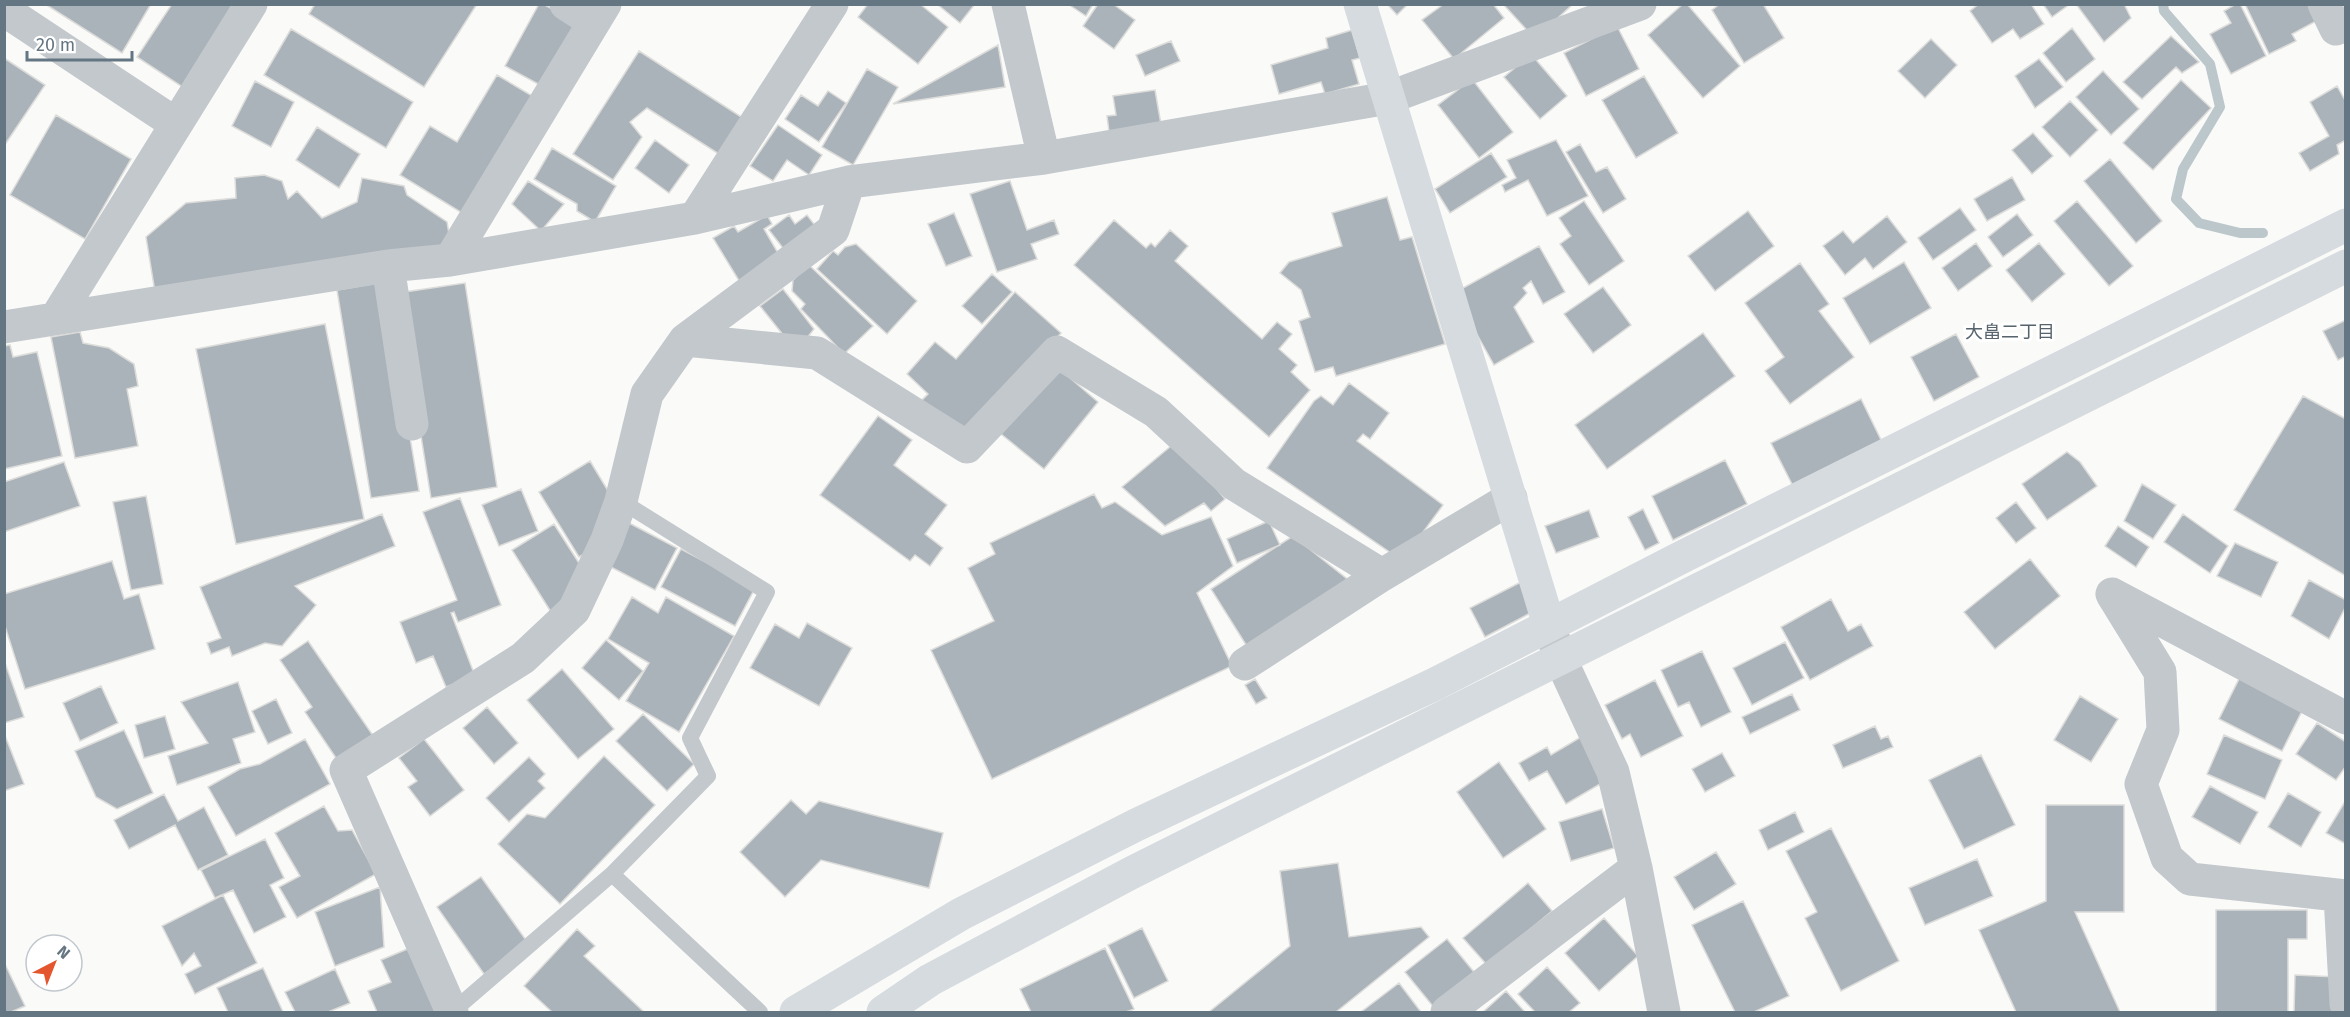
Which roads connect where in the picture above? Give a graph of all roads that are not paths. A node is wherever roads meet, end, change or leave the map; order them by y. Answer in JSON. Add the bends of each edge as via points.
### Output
{"nodes":[{"id":1,"x":251,"y":4,"type":"edge"},
{"id":2,"x":566,"y":4,"type":"edge"},
{"id":3,"x":832,"y":4,"type":"edge"},
{"id":4,"x":1008,"y":4,"type":"edge"},
{"id":5,"x":1360,"y":4,"type":"edge"},
{"id":6,"x":1640,"y":4,"type":"edge"},
{"id":7,"x":2324,"y":4,"type":"edge"},
{"id":8,"x":4,"y":10,"type":"edge"},
{"id":9,"x":600,"y":13,"type":"edge"},
{"id":10,"x":2346,"y":25,"type":"edge"},
{"id":11,"x":1388,"y":98,"type":"junction"},
{"id":12,"x":176,"y":124,"type":"junction"},
{"id":13,"x":1044,"y":158,"type":"junction"},
{"id":14,"x":849,"y":182,"type":"junction"},
{"id":15,"x":695,"y":218,"type":"junction"},
{"id":16,"x":2346,"y":225,"type":"edge"},
{"id":17,"x":450,"y":260,"type":"junction"},
{"id":18,"x":388,"y":266,"type":"junction"},
{"id":19,"x":2346,"y":266,"type":"edge"},
{"id":20,"x":56,"y":318,"type":"junction"},
{"id":21,"x":4,"y":327,"type":"edge"},
{"id":22,"x":685,"y":340,"type":"junction"},
{"id":23,"x":412,"y":424,"type":"dead end"},
{"id":24,"x":1511,"y":498,"type":"junction"},
{"id":25,"x":621,"y":501,"type":"junction"},
{"id":26,"x":1382,"y":575,"type":"junction"},
{"id":27,"x":1549,"y":625,"type":"junction"},
{"id":28,"x":1560,"y":658,"type":"junction"},
{"id":29,"x":1245,"y":664,"type":"dead end"},
{"id":30,"x":2346,"y":718,"type":"edge"},
{"id":31,"x":1636,"y":868,"type":"junction"},
{"id":32,"x":612,"y":874,"type":"junction"},
{"id":33,"x":2343,"y":896,"type":"edge"},
{"id":34,"x":2346,"y":1004,"type":"edge"},
{"id":35,"x":453,"y":1012,"type":"edge"},
{"id":36,"x":760,"y":1012,"type":"edge"},
{"id":37,"x":796,"y":1012,"type":"edge"},
{"id":38,"x":883,"y":1012,"type":"edge"},
{"id":39,"x":1447,"y":1012,"type":"edge"},
{"id":40,"x":1664,"y":1012,"type":"edge"}],
"edges":[{"from":1,"to":12,"type":"street"},
{"from":2,"to":9,"type":"street"},
{"from":3,"to":15,"type":"street"},
{"from":4,"to":13,"type":"street"},
{"from":5,"to":11,"type":"street"},
{"from":6,"to":11,"type":"street"},
{"from":7,"to":10,"type":"street","via":[[2337,29]]},
{"from":8,"to":12,"type":"street"},
{"from":9,"to":17,"type":"street"},
{"from":11,"to":13,"type":"street"},
{"from":11,"to":24,"type":"street"},
{"from":12,"to":20,"type":"street"},
{"from":13,"to":14,"type":"street"},
{"from":14,"to":15,"type":"street"},
{"from":14,"to":22,"type":"street","via":[[833,230]]},
{"from":15,"to":17,"type":"street"},
{"from":16,"to":27,"type":"street"},
{"from":17,"to":18,"type":"street"},
{"from":18,"to":20,"type":"street"},
{"from":18,"to":23,"type":"street"},
{"from":19,"to":28,"type":"street"},
{"from":20,"to":21,"type":"street"},
{"from":22,"to":25,"type":"street","via":[[647,394]]},
{"from":22,"to":26,"type":"street","via":[[817,353],[968,447],[1057,352],[1156,412],[1234,484]]},
{"from":24,"to":26,"type":"street"},
{"from":24,"to":27,"type":"street"},
{"from":25,"to":32,"type":"lane","via":[[767,592],[690,738],[708,776]]},
{"from":25,"to":35,"type":"street","via":[[574,610],[523,658],[346,770]]},
{"from":26,"to":29,"type":"street"},
{"from":27,"to":28,"type":"street"},
{"from":27,"to":37,"type":"street","via":[[982,903]]},
{"from":28,"to":31,"type":"street","via":[[1613,772]]},
{"from":28,"to":38,"type":"street","via":[[1131,873],[930,980]]},
{"from":30,"to":33,"type":"street","via":[[2112,594],[2160,672],[2163,730],[2141,784],[2167,858],[2190,879]]},
{"from":31,"to":39,"type":"street"},
{"from":31,"to":40,"type":"street"},
{"from":32,"to":35,"type":"lane"},
{"from":32,"to":36,"type":"lane"},
{"from":33,"to":34,"type":"street"}]}
